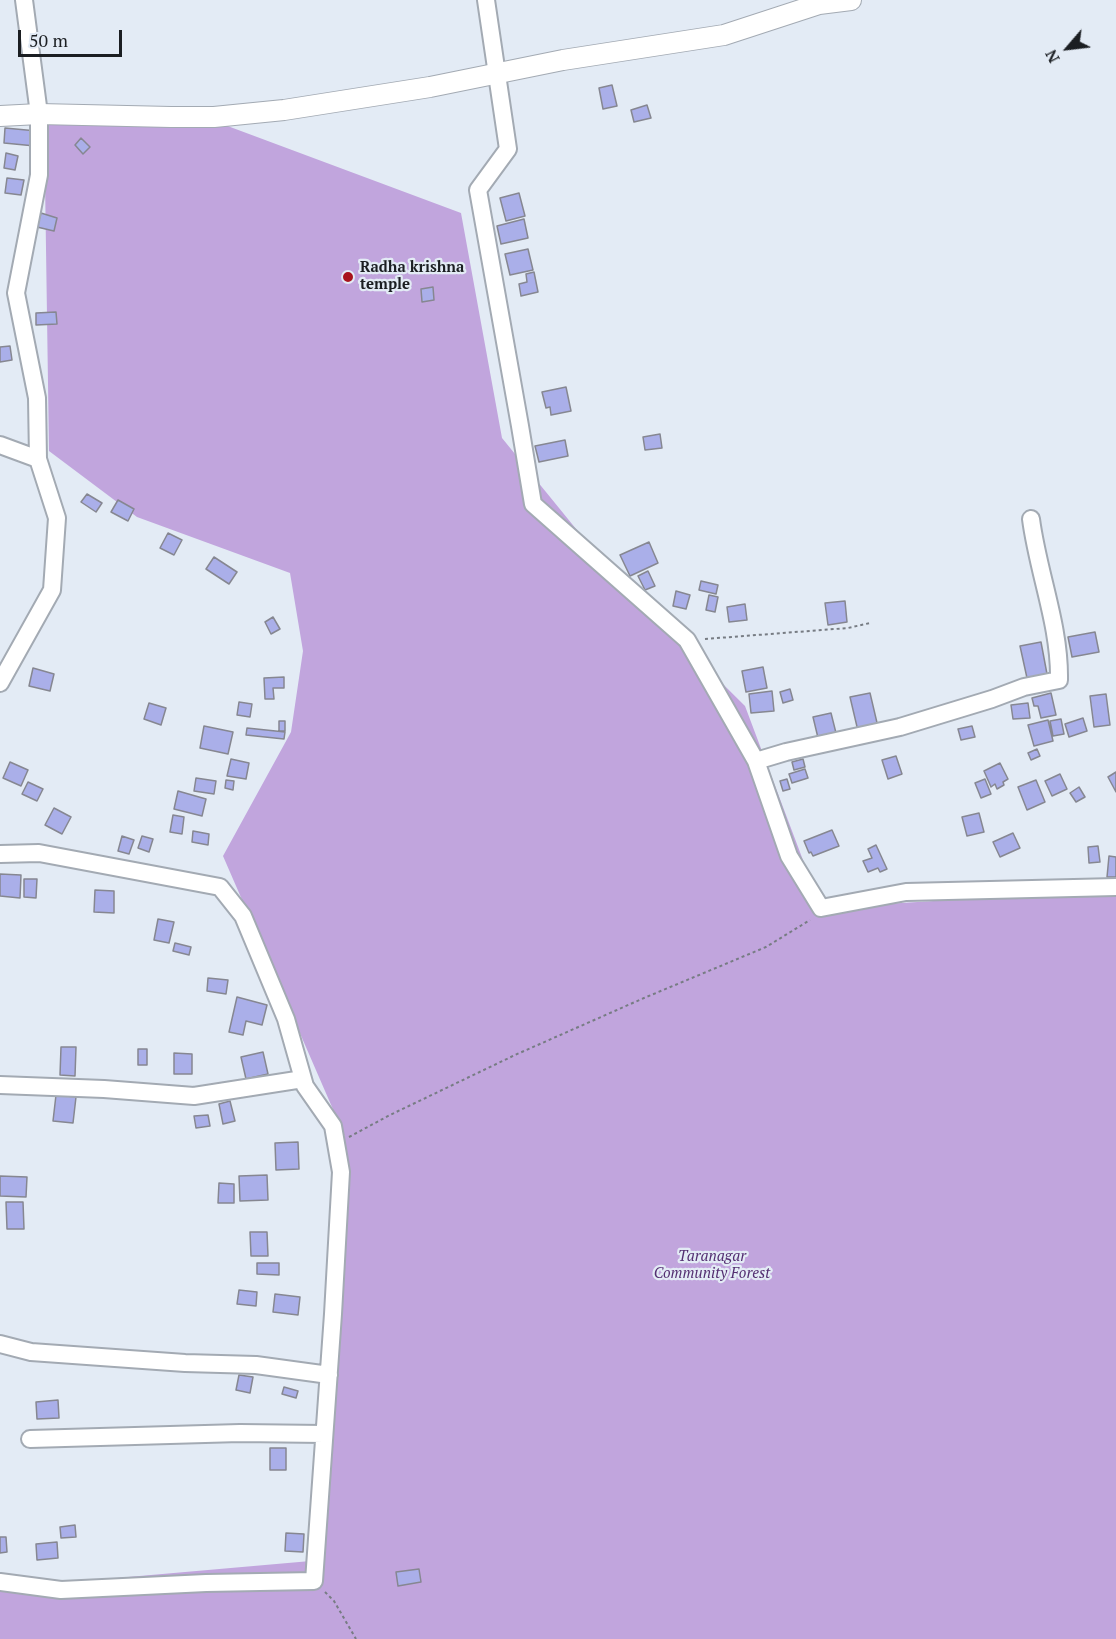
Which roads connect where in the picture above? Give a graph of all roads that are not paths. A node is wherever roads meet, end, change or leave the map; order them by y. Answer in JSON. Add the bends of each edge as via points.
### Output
{"nodes":[{"id":1,"x":24,"y":0,"type":"edge"},
{"id":2,"x":486,"y":0,"type":"edge"},
{"id":3,"x":851,"y":0,"type":"edge"},
{"id":4,"x":496,"y":74,"type":"junction"},
{"id":5,"x":39,"y":114,"type":"junction"},
{"id":6,"x":0,"y":116,"type":"edge"},
{"id":7,"x":0,"y":445,"type":"edge"},
{"id":8,"x":38,"y":459,"type":"junction"},
{"id":9,"x":1032,"y":519,"type":"dead end"},
{"id":10,"x":0,"y":683,"type":"edge"},
{"id":11,"x":756,"y":760,"type":"junction"},
{"id":12,"x":0,"y":854,"type":"edge"},
{"id":13,"x":1116,"y":886,"type":"edge"},
{"id":14,"x":303,"y":1079,"type":"junction"},
{"id":15,"x":0,"y":1085,"type":"edge"},
{"id":16,"x":0,"y":1344,"type":"edge"},
{"id":17,"x":329,"y":1375,"type":"junction"},
{"id":18,"x":324,"y":1434,"type":"junction"},
{"id":19,"x":30,"y":1439,"type":"dead end"},
{"id":20,"x":0,"y":1582,"type":"edge"}],
"edges":[{"from":1,"to":5,"type":"street"},
{"from":2,"to":4,"type":"street"},
{"from":3,"to":4,"type":"street","via":[[819,3],[724,35]]},
{"from":4,"to":5,"type":"street","via":[[284,110],[214,117]]},
{"from":4,"to":11,"type":"street","via":[[508,148],[478,190],[532,504],[687,640]]},
{"from":5,"to":6,"type":"street"},
{"from":5,"to":8,"type":"street","via":[[39,175],[16,293],[37,398]]},
{"from":7,"to":8,"type":"street"},
{"from":8,"to":10,"type":"street","via":[[57,518],[52,590]]},
{"from":9,"to":11,"type":"street","via":[[1059,657],[1059,680],[1024,687],[900,727]]},
{"from":11,"to":13,"type":"street","via":[[789,856],[821,908],[906,892]]},
{"from":12,"to":14,"type":"street","via":[[39,853],[220,887],[243,916],[286,1019]]},
{"from":14,"to":15,"type":"street","via":[[194,1096]]},
{"from":14,"to":17,"type":"street","via":[[333,1126],[341,1172]]},
{"from":16,"to":17,"type":"street","via":[[30,1352],[256,1365]]},
{"from":17,"to":18,"type":"street"},
{"from":18,"to":19,"type":"street"},
{"from":18,"to":20,"type":"street","via":[[314,1581],[61,1590]]}]}
